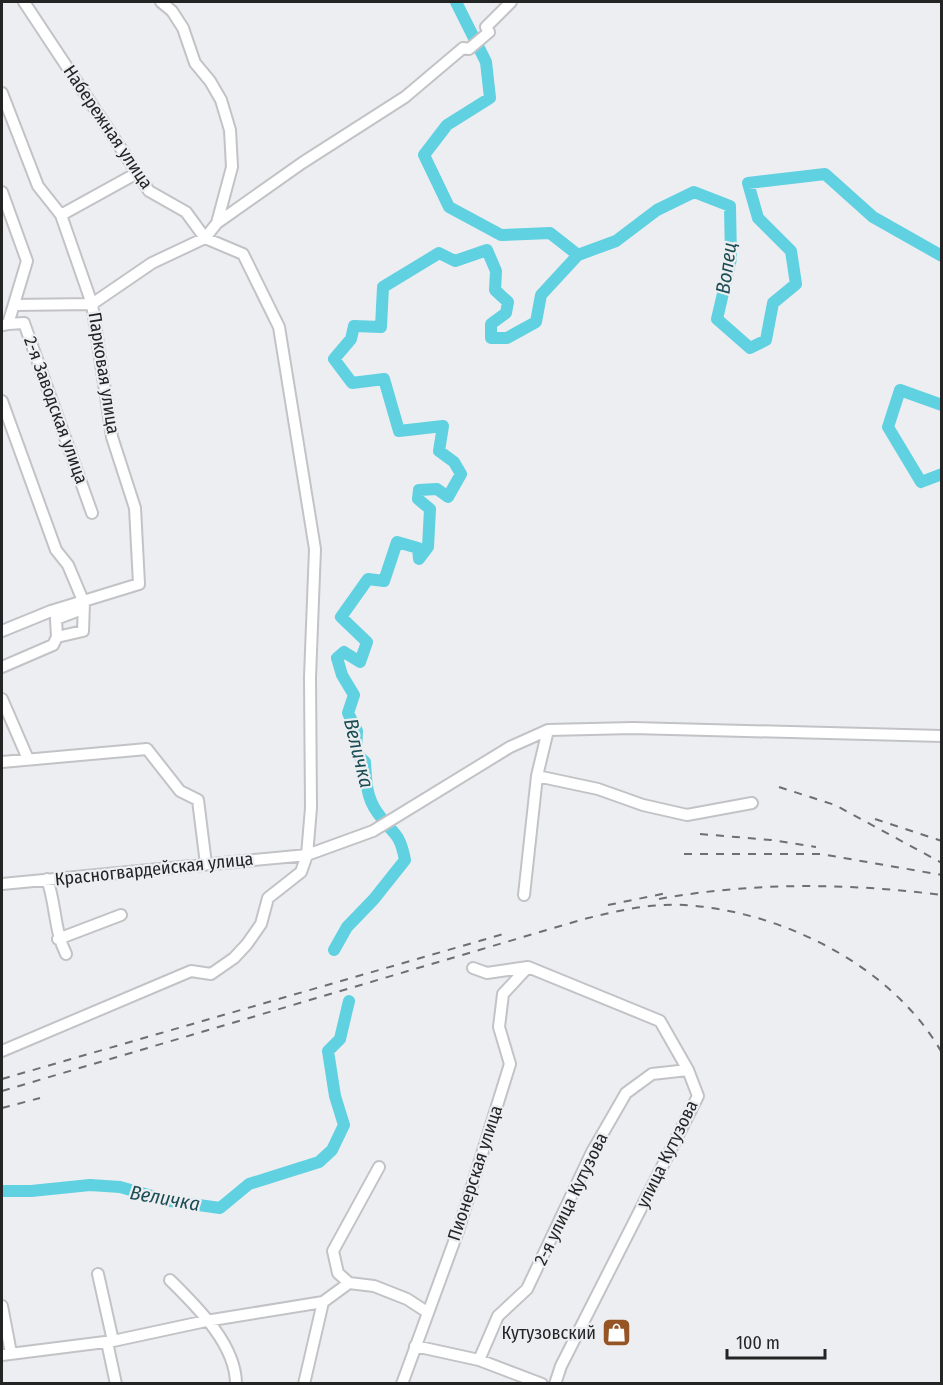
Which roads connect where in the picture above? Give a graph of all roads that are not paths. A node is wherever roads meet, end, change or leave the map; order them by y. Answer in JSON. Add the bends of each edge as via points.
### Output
{"nodes":[{"id":1,"x":24,"y":2,"type":"edge"},
{"id":2,"x":161,"y":2,"type":"edge"},
{"id":3,"x":511,"y":2,"type":"edge"},
{"id":4,"x":2,"y":93,"type":"edge"},
{"id":5,"x":137,"y":173,"type":"junction"},
{"id":6,"x":2,"y":192,"type":"edge"},
{"id":7,"x":61,"y":215,"type":"junction"},
{"id":8,"x":217,"y":223,"type":"junction"},
{"id":9,"x":205,"y":238,"type":"junction"},
{"id":10,"x":92,"y":304,"type":"junction"},
{"id":11,"x":14,"y":305,"type":"junction"},
{"id":12,"x":5,"y":325,"type":"edge"},
{"id":13,"x":2,"y":401,"type":"edge"},
{"id":14,"x":92,"y":513,"type":"dead end"},
{"id":15,"x":84,"y":603,"type":"junction"},
{"id":16,"x":2,"y":631,"type":"edge"},
{"id":17,"x":57,"y":637,"type":"junction"},
{"id":18,"x":2,"y":667,"type":"edge"},
{"id":19,"x":2,"y":699,"type":"edge"},
{"id":20,"x":548,"y":730,"type":"junction"},
{"id":21,"x":942,"y":736,"type":"edge"},
{"id":22,"x":28,"y":759,"type":"junction"},
{"id":23,"x":2,"y":762,"type":"edge"},
{"id":24,"x":537,"y":776,"type":"junction"},
{"id":25,"x":752,"y":802,"type":"dead end"},
{"id":26,"x":307,"y":855,"type":"junction"},
{"id":27,"x":206,"y":864,"type":"junction"},
{"id":28,"x":47,"y":879,"type":"junction"},
{"id":29,"x":2,"y":884,"type":"edge"},
{"id":30,"x":524,"y":896,"type":"dead end"},
{"id":31,"x":121,"y":915,"type":"dead end"},
{"id":32,"x":58,"y":939,"type":"junction"},
{"id":33,"x":66,"y":954,"type":"dead end"},
{"id":34,"x":528,"y":967,"type":"junction"},
{"id":35,"x":473,"y":968,"type":"dead end"},
{"id":36,"x":2,"y":1051,"type":"edge"},
{"id":37,"x":688,"y":1070,"type":"junction"},
{"id":38,"x":379,"y":1167,"type":"dead end"},
{"id":39,"x":98,"y":1274,"type":"dead end"},
{"id":40,"x":170,"y":1281,"type":"dead end"},
{"id":41,"x":348,"y":1283,"type":"junction"},
{"id":42,"x":323,"y":1302,"type":"junction"},
{"id":43,"x":2,"y":1306,"type":"edge"},
{"id":44,"x":427,"y":1312,"type":"junction"},
{"id":45,"x":206,"y":1321,"type":"junction"},
{"id":46,"x":110,"y":1341,"type":"junction"},
{"id":47,"x":415,"y":1346,"type":"junction"},
{"id":48,"x":6,"y":1354,"type":"edge"},
{"id":49,"x":479,"y":1360,"type":"junction"},
{"id":50,"x":116,"y":1383,"type":"edge"},
{"id":51,"x":236,"y":1383,"type":"edge"},
{"id":52,"x":304,"y":1383,"type":"edge"},
{"id":53,"x":402,"y":1383,"type":"edge"},
{"id":54,"x":542,"y":1383,"type":"edge"},
{"id":55,"x":555,"y":1383,"type":"edge"}],
"edges":[{"from":1,"to":5,"type":"street","name":"Набережная улица"},
{"from":2,"to":8,"type":"street","name":"Парковая улица","via":[[183,28],[195,63],[221,100],[230,130],[232,167]]},
{"from":3,"to":8,"type":"street","via":[[486,27],[489,32],[469,49],[463,48],[405,97]]},
{"from":4,"to":7,"type":"street","via":[[38,186]]},
{"from":5,"to":7,"type":"street"},
{"from":5,"to":9,"type":"street","name":"Набережная улица","via":[[149,191],[186,212]]},
{"from":6,"to":11,"type":"street","name":"2-я Заводская улица","via":[[27,261]]},
{"from":7,"to":10,"type":"street"},
{"from":8,"to":9,"type":"street","name":"Парковая улица"},
{"from":9,"to":10,"type":"street","name":"Парковая улица","via":[[152,263]]},
{"from":9,"to":26,"type":"street","via":[[243,254],[279,327],[315,549]]},
{"from":10,"to":11,"type":"street"},
{"from":10,"to":15,"type":"street","name":"Парковая улица","via":[[112,437],[135,508],[139,584]]},
{"from":11,"to":12,"type":"street","name":"2-я Заводская улица"},
{"from":12,"to":14,"type":"street","name":"2-я Заводская улица","via":[[24,323]]},
{"from":13,"to":15,"type":"street","via":[[56,550],[68,565]]},
{"from":15,"to":16,"type":"street","via":[[51,611]]},
{"from":15,"to":17,"type":"street","via":[[77,611],[56,619]]},
{"from":15,"to":17,"type":"street","via":[[83,631]]},
{"from":17,"to":18,"type":"street","via":[[53,645]]},
{"from":19,"to":22,"type":"street"},
{"from":20,"to":21,"type":"street","via":[[633,728]]},
{"from":20,"to":24,"type":"street"},
{"from":20,"to":26,"type":"street","name":"Красногвардейская улица","via":[[510,747],[373,831]]},
{"from":22,"to":23,"type":"street"},
{"from":22,"to":27,"type":"street","via":[[147,749],[180,791],[198,800]]},
{"from":24,"to":25,"type":"street","via":[[687,815]]},
{"from":24,"to":30,"type":"street"},
{"from":26,"to":27,"type":"street","name":"Красногвардейская улица"},
{"from":26,"to":36,"type":"street","via":[[301,872],[268,898],[261,924],[247,944],[211,974],[191,971]]},
{"from":27,"to":28,"type":"street","name":"Красногвардейская улица"},
{"from":28,"to":29,"type":"street","name":"Красногвардейская улица"},
{"from":28,"to":32,"type":"street"},
{"from":31,"to":32,"type":"street"},
{"from":32,"to":33,"type":"street"},
{"from":34,"to":35,"type":"street","via":[[487,973]]},
{"from":34,"to":37,"type":"street","name":"улица Кутузова","via":[[660,1021]]},
{"from":34,"to":44,"type":"street","name":"Пионерская улица","via":[[503,994],[499,1027],[510,1064],[458,1231]]},
{"from":37,"to":49,"type":"street","name":"2-я улица Кутузова","via":[[652,1074],[626,1093],[591,1152],[527,1289],[498,1316]]},
{"from":37,"to":55,"type":"street","name":"улица Кутузова","via":[[698,1096]]},
{"from":38,"to":41,"type":"street","via":[[333,1251],[338,1273]]},
{"from":39,"to":46,"type":"street"},
{"from":40,"to":45,"type":"street"},
{"from":41,"to":42,"type":"street"},
{"from":41,"to":44,"type":"street","via":[[374,1286]]},
{"from":42,"to":45,"type":"street"},
{"from":42,"to":52,"type":"street"},
{"from":43,"to":48,"type":"street"},
{"from":44,"to":47,"type":"street","name":"Пионерская улица"},
{"from":45,"to":46,"type":"street"},
{"from":45,"to":51,"type":"street","via":[[227,1349]]},
{"from":46,"to":48,"type":"street"},
{"from":46,"to":50,"type":"street"},
{"from":47,"to":49,"type":"street"},
{"from":47,"to":53,"type":"street","name":"Пионерская улица"},
{"from":49,"to":54,"type":"street"}]}
